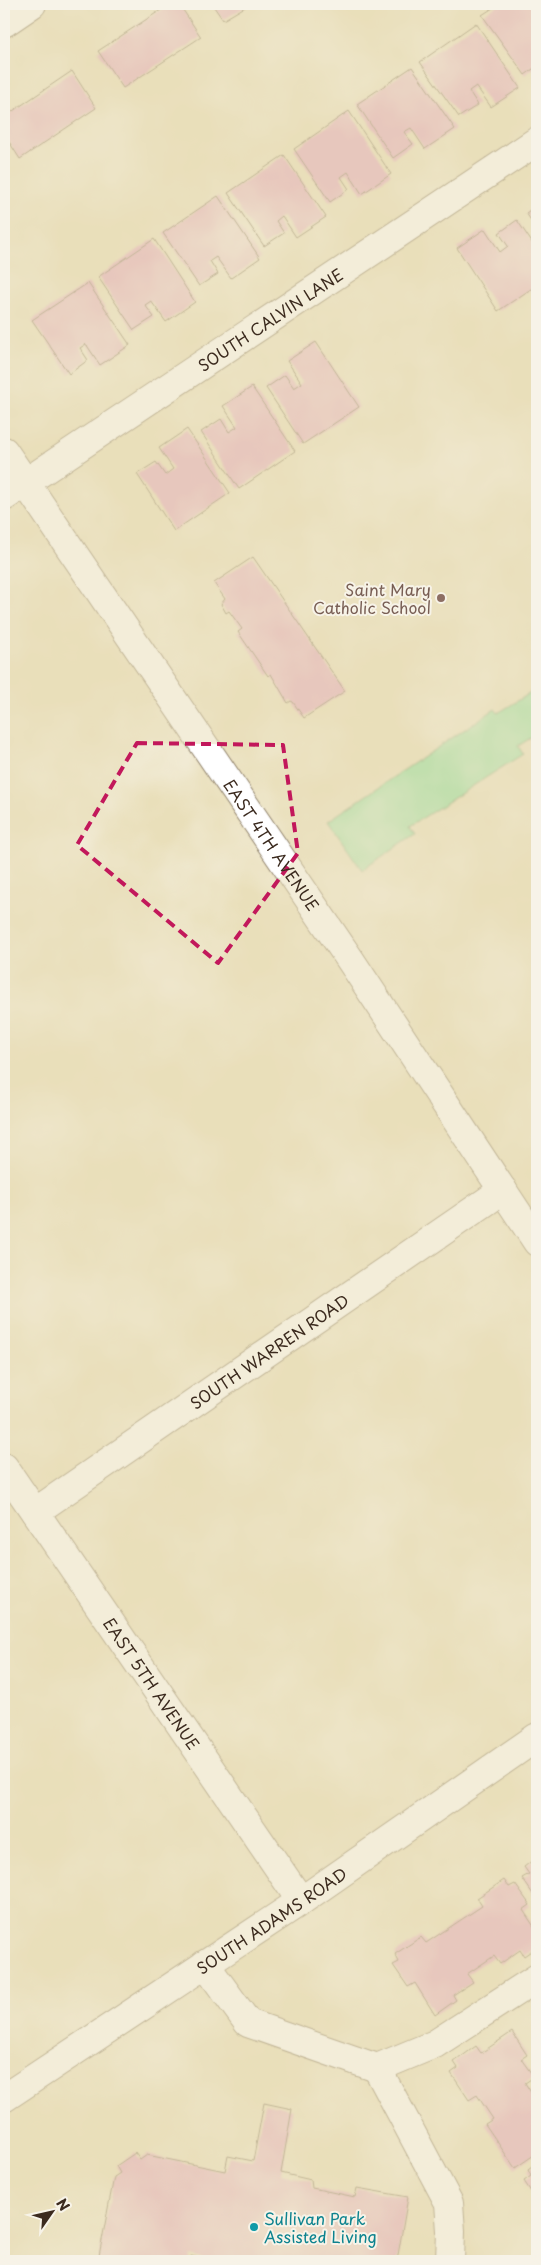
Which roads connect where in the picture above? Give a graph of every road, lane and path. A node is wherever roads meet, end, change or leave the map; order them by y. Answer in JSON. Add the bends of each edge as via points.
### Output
{"nodes":[{"id":1,"x":32,"y":4,"type":"edge"},
{"id":2,"x":4,"y":23,"type":"edge"},
{"id":3,"x":537,"y":141,"type":"edge"},
{"id":4,"x":4,"y":451,"type":"edge"},
{"id":5,"x":15,"y":490,"type":"edge"},
{"id":6,"x":503,"y":1190,"type":"junction"},
{"id":7,"x":537,"y":1242,"type":"edge"},
{"id":8,"x":4,"y":1467,"type":"edge"},
{"id":9,"x":35,"y":1512,"type":"junction"},
{"id":10,"x":537,"y":1738,"type":"edge"},
{"id":11,"x":301,"y":1901,"type":"junction"},
{"id":12,"x":205,"y":1964,"type":"junction"},
{"id":13,"x":537,"y":1978,"type":"edge"},
{"id":14,"x":377,"y":2068,"type":"junction"},
{"id":15,"x":4,"y":2098,"type":"edge"},
{"id":16,"x":450,"y":2261,"type":"edge"}],
"edges":[{"from":1,"to":2,"type":"street"},
{"from":3,"to":5,"type":"street","name":"SOUTH CALVIN LANE"},
{"from":4,"to":5,"type":"street","name":"EAST 4TH AVENUE"},
{"from":5,"to":6,"type":"street","name":"EAST 4TH AVENUE","via":[[355,967]]},
{"from":6,"to":7,"type":"street","name":"EAST 4TH AVENUE"},
{"from":6,"to":9,"type":"street","name":"SOUTH WARREN ROAD"},
{"from":8,"to":9,"type":"street","name":"EAST 5TH AVENUE"},
{"from":9,"to":11,"type":"street","name":"EAST 5TH AVENUE"},
{"from":10,"to":11,"type":"street","name":"SOUTH ADAMS ROAD"},
{"from":11,"to":12,"type":"street","name":"SOUTH ADAMS ROAD"},
{"from":12,"to":14,"type":"street","via":[[248,2023]]},
{"from":12,"to":15,"type":"street","name":"SOUTH ADAMS ROAD"},
{"from":13,"to":14,"type":"street","via":[[435,2044]]},
{"from":14,"to":16,"type":"street","via":[[449,2202]]}]}
